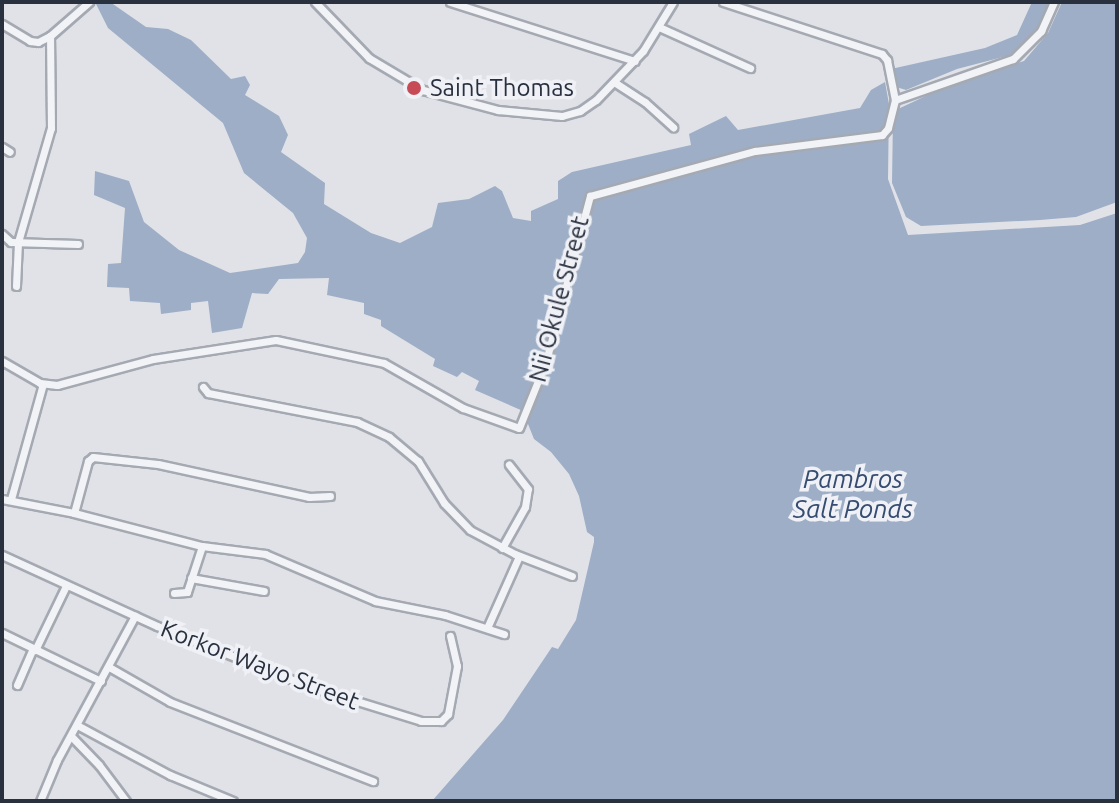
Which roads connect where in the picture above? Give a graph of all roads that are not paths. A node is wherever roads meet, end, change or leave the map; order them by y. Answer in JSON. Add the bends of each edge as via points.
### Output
{"nodes":[{"id":1,"x":315,"y":2,"type":"edge"},
{"id":2,"x":450,"y":2,"type":"edge"},
{"id":3,"x":673,"y":2,"type":"edge"},
{"id":4,"x":723,"y":2,"type":"edge"},
{"id":5,"x":1054,"y":2,"type":"edge"},
{"id":6,"x":88,"y":3,"type":"edge"},
{"id":7,"x":2,"y":24,"type":"edge"},
{"id":8,"x":659,"y":27,"type":"junction"},
{"id":9,"x":50,"y":36,"type":"junction"},
{"id":10,"x":635,"y":61,"type":"junction"},
{"id":11,"x":750,"y":68,"type":"dead end"},
{"id":12,"x":614,"y":82,"type":"junction"},
{"id":13,"x":895,"y":100,"type":"junction"},
{"id":14,"x":673,"y":127,"type":"dead end"},
{"id":15,"x":2,"y":234,"type":"edge"},
{"id":16,"x":18,"y":242,"type":"junction"},
{"id":17,"x":78,"y":244,"type":"dead end"},
{"id":18,"x":16,"y":286,"type":"dead end"},
{"id":19,"x":2,"y":361,"type":"edge"},
{"id":20,"x":43,"y":384,"type":"junction"},
{"id":21,"x":203,"y":387,"type":"dead end"},
{"id":22,"x":509,"y":465,"type":"dead end"},
{"id":23,"x":330,"y":496,"type":"dead end"},
{"id":24,"x":6,"y":499,"type":"edge"},
{"id":25,"x":74,"y":513,"type":"junction"},
{"id":26,"x":202,"y":546,"type":"junction"},
{"id":27,"x":502,"y":548,"type":"junction"},
{"id":28,"x":2,"y":555,"type":"edge"},
{"id":29,"x":519,"y":556,"type":"junction"},
{"id":30,"x":572,"y":576,"type":"dead end"},
{"id":31,"x":191,"y":578,"type":"junction"},
{"id":32,"x":66,"y":586,"type":"junction"},
{"id":33,"x":264,"y":591,"type":"dead end"},
{"id":34,"x":174,"y":593,"type":"dead end"},
{"id":35,"x":135,"y":616,"type":"junction"},
{"id":36,"x":487,"y":628,"type":"junction"},
{"id":37,"x":2,"y":633,"type":"edge"},
{"id":38,"x":504,"y":634,"type":"dead end"},
{"id":39,"x":450,"y":636,"type":"dead end"},
{"id":40,"x":34,"y":649,"type":"junction"},
{"id":41,"x":109,"y":667,"type":"junction"},
{"id":42,"x":101,"y":681,"type":"junction"},
{"id":43,"x":17,"y":685,"type":"dead end"},
{"id":44,"x":77,"y":725,"type":"junction"},
{"id":45,"x":71,"y":736,"type":"junction"},
{"id":46,"x":373,"y":781,"type":"dead end"},
{"id":47,"x":40,"y":801,"type":"edge"},
{"id":48,"x":126,"y":801,"type":"edge"},
{"id":49,"x":233,"y":801,"type":"edge"}],
"edges":[{"from":1,"to":12,"type":"street","via":[[369,58],[423,90],[464,102],[562,116],[580,111]]},
{"from":2,"to":10,"type":"street"},
{"from":3,"to":8,"type":"street"},
{"from":4,"to":13,"type":"street","via":[[882,54]]},
{"from":5,"to":13,"type":"street","via":[[1041,31],[1013,59]]},
{"from":6,"to":9,"type":"street"},
{"from":7,"to":9,"type":"street","via":[[30,41]]},
{"from":8,"to":10,"type":"street"},
{"from":8,"to":11,"type":"street"},
{"from":9,"to":16,"type":"street","via":[[51,128]]},
{"from":10,"to":12,"type":"street"},
{"from":12,"to":14,"type":"street"},
{"from":13,"to":20,"type":"street","name":"Nii Okule Street","via":[[882,135],[755,151],[605,189],[587,200],[546,361],[519,428],[463,408],[384,363],[276,340],[126,365],[72,384]]},
{"from":15,"to":16,"type":"street"},
{"from":16,"to":17,"type":"street"},
{"from":16,"to":18,"type":"street"},
{"from":19,"to":20,"type":"street"},
{"from":20,"to":24,"type":"street"},
{"from":21,"to":27,"type":"street","via":[[208,393],[357,422],[389,437],[418,461],[444,503],[470,530]]},
{"from":22,"to":27,"type":"street","via":[[528,489],[525,507]]},
{"from":23,"to":25,"type":"street","via":[[309,497],[182,468],[93,457]]},
{"from":24,"to":25,"type":"street"},
{"from":25,"to":26,"type":"street"},
{"from":26,"to":31,"type":"street"},
{"from":26,"to":36,"type":"street","via":[[265,554],[375,601]]},
{"from":27,"to":29,"type":"street"},
{"from":28,"to":32,"type":"street","name":"Korkor Wayo Street"},
{"from":29,"to":30,"type":"street"},
{"from":29,"to":36,"type":"street"},
{"from":31,"to":33,"type":"street"},
{"from":31,"to":34,"type":"street","via":[[187,592]]},
{"from":32,"to":35,"type":"street","name":"Korkor Wayo Street"},
{"from":32,"to":40,"type":"street"},
{"from":35,"to":39,"type":"street","name":"Korkor Wayo Street","via":[[305,685],[429,722],[448,714],[457,666]]},
{"from":35,"to":41,"type":"street"},
{"from":36,"to":38,"type":"street"},
{"from":37,"to":40,"type":"street"},
{"from":40,"to":42,"type":"street"},
{"from":40,"to":43,"type":"street"},
{"from":41,"to":42,"type":"street"},
{"from":41,"to":46,"type":"street","via":[[170,702]]},
{"from":42,"to":44,"type":"street"},
{"from":44,"to":45,"type":"street"},
{"from":44,"to":49,"type":"street"},
{"from":45,"to":47,"type":"street"},
{"from":45,"to":48,"type":"street"}]}
